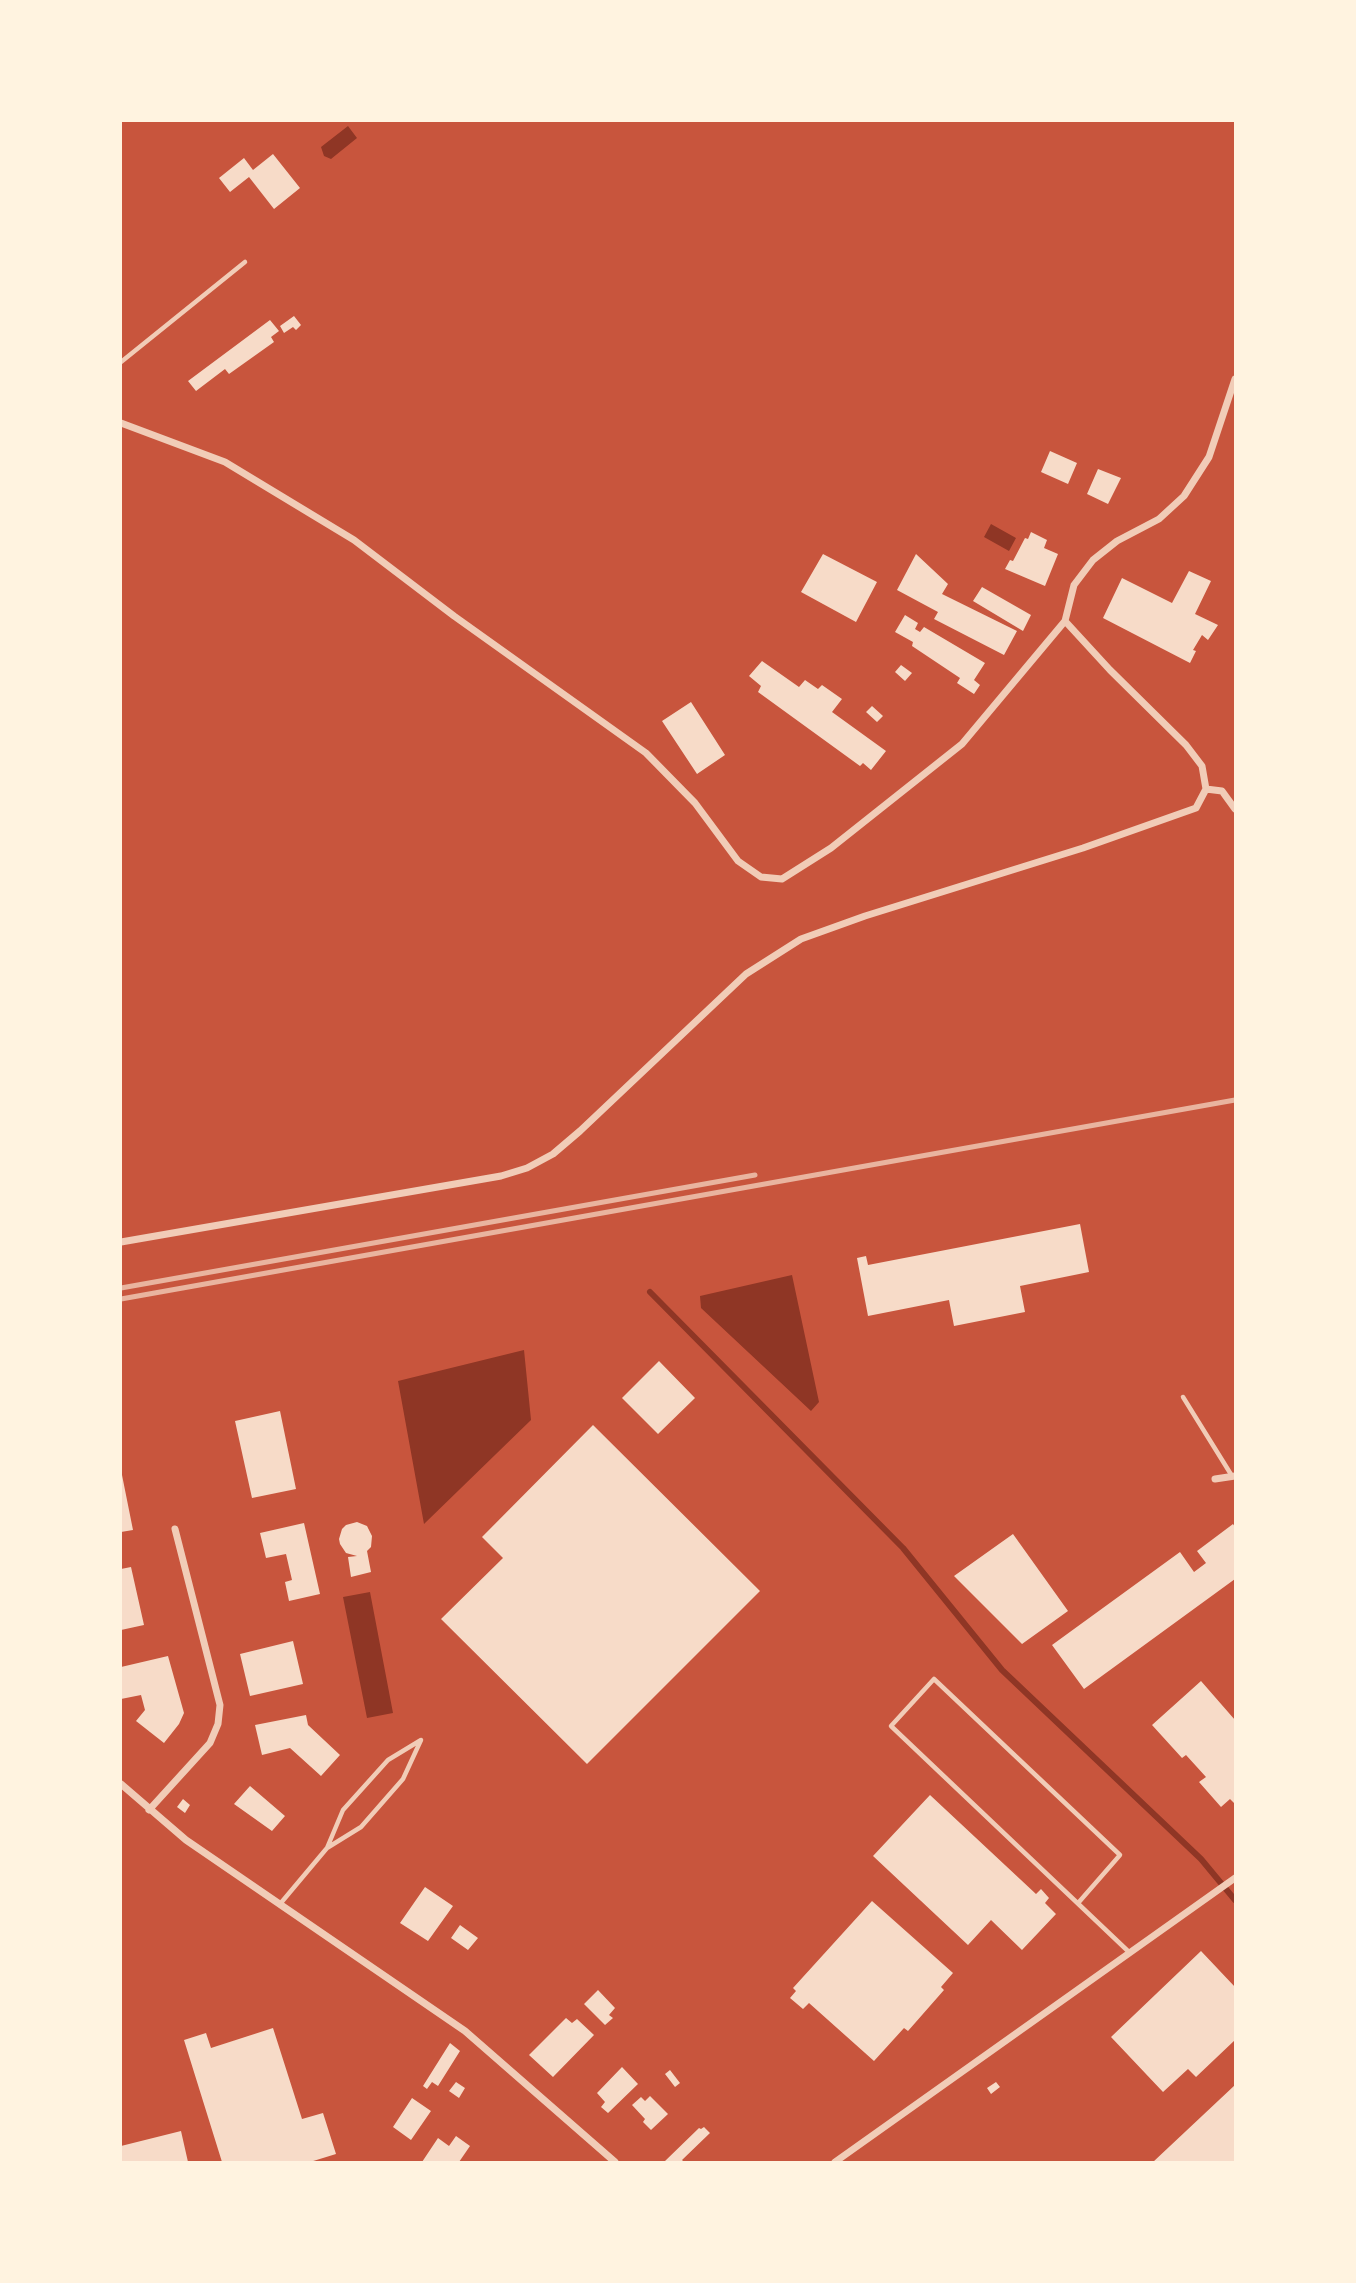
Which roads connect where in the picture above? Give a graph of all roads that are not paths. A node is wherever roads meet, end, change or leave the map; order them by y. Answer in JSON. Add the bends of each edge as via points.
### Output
{"nodes":[{"id":1,"x":245,"y":262,"type":"dead end"},
{"id":2,"x":121,"y":362,"type":"edge"},
{"id":3,"x":1235,"y":379,"type":"edge"},
{"id":4,"x":121,"y":423,"type":"edge"},
{"id":5,"x":1065,"y":621,"type":"junction"},
{"id":6,"x":1206,"y":789,"type":"junction"},
{"id":7,"x":1235,"y":809,"type":"edge"},
{"id":8,"x":121,"y":1242,"type":"edge"},
{"id":9,"x":1183,"y":1397,"type":"dead end"},
{"id":10,"x":1234,"y":1476,"type":"edge"},
{"id":11,"x":1215,"y":1479,"type":"dead end"},
{"id":12,"x":176,"y":1529,"type":"dead end"},
{"id":13,"x":121,"y":1784,"type":"edge"},
{"id":14,"x":149,"y":1810,"type":"junction"},
{"id":15,"x":327,"y":1848,"type":"junction"},
{"id":16,"x":1235,"y":1878,"type":"edge"},
{"id":17,"x":1079,"y":1902,"type":"junction"},
{"id":18,"x":281,"y":1904,"type":"junction"},
{"id":19,"x":1130,"y":1953,"type":"junction"},
{"id":20,"x":615,"y":2162,"type":"edge"},
{"id":21,"x":835,"y":2162,"type":"edge"}],
"edges":[{"from":1,"to":2,"type":"lane"},
{"from":3,"to":5,"type":"street","via":[[1209,457],[1184,496],[1159,519],[1093,560],[1074,585]]},
{"from":4,"to":5,"type":"street","via":[[225,461],[354,540],[646,753],[695,803],[738,861],[761,877],[782,879],[831,848],[962,744]]},
{"from":5,"to":6,"type":"street","via":[[1186,745],[1202,765]]},
{"from":6,"to":7,"type":"street","via":[[1222,791]]},
{"from":6,"to":8,"type":"street","via":[[1196,808],[801,939],[746,974],[564,1145],[527,1168]]},
{"from":9,"to":10,"type":"lane"},
{"from":10,"to":11,"type":"street"},
{"from":12,"to":14,"type":"street","via":[[220,1705],[210,1743]]},
{"from":13,"to":14,"type":"street"},
{"from":14,"to":18,"type":"street"},
{"from":15,"to":15,"type":"lane","via":[[343,1810],[388,1760],[421,1740],[403,1779],[361,1827]]},
{"from":15,"to":18,"type":"lane"},
{"from":16,"to":19,"type":"street"},
{"from":17,"to":17,"type":"lane","via":[[891,1726],[934,1679],[1120,1856]]},
{"from":17,"to":19,"type":"lane"},
{"from":18,"to":20,"type":"street","via":[[465,2031]]},
{"from":19,"to":21,"type":"street"}]}
